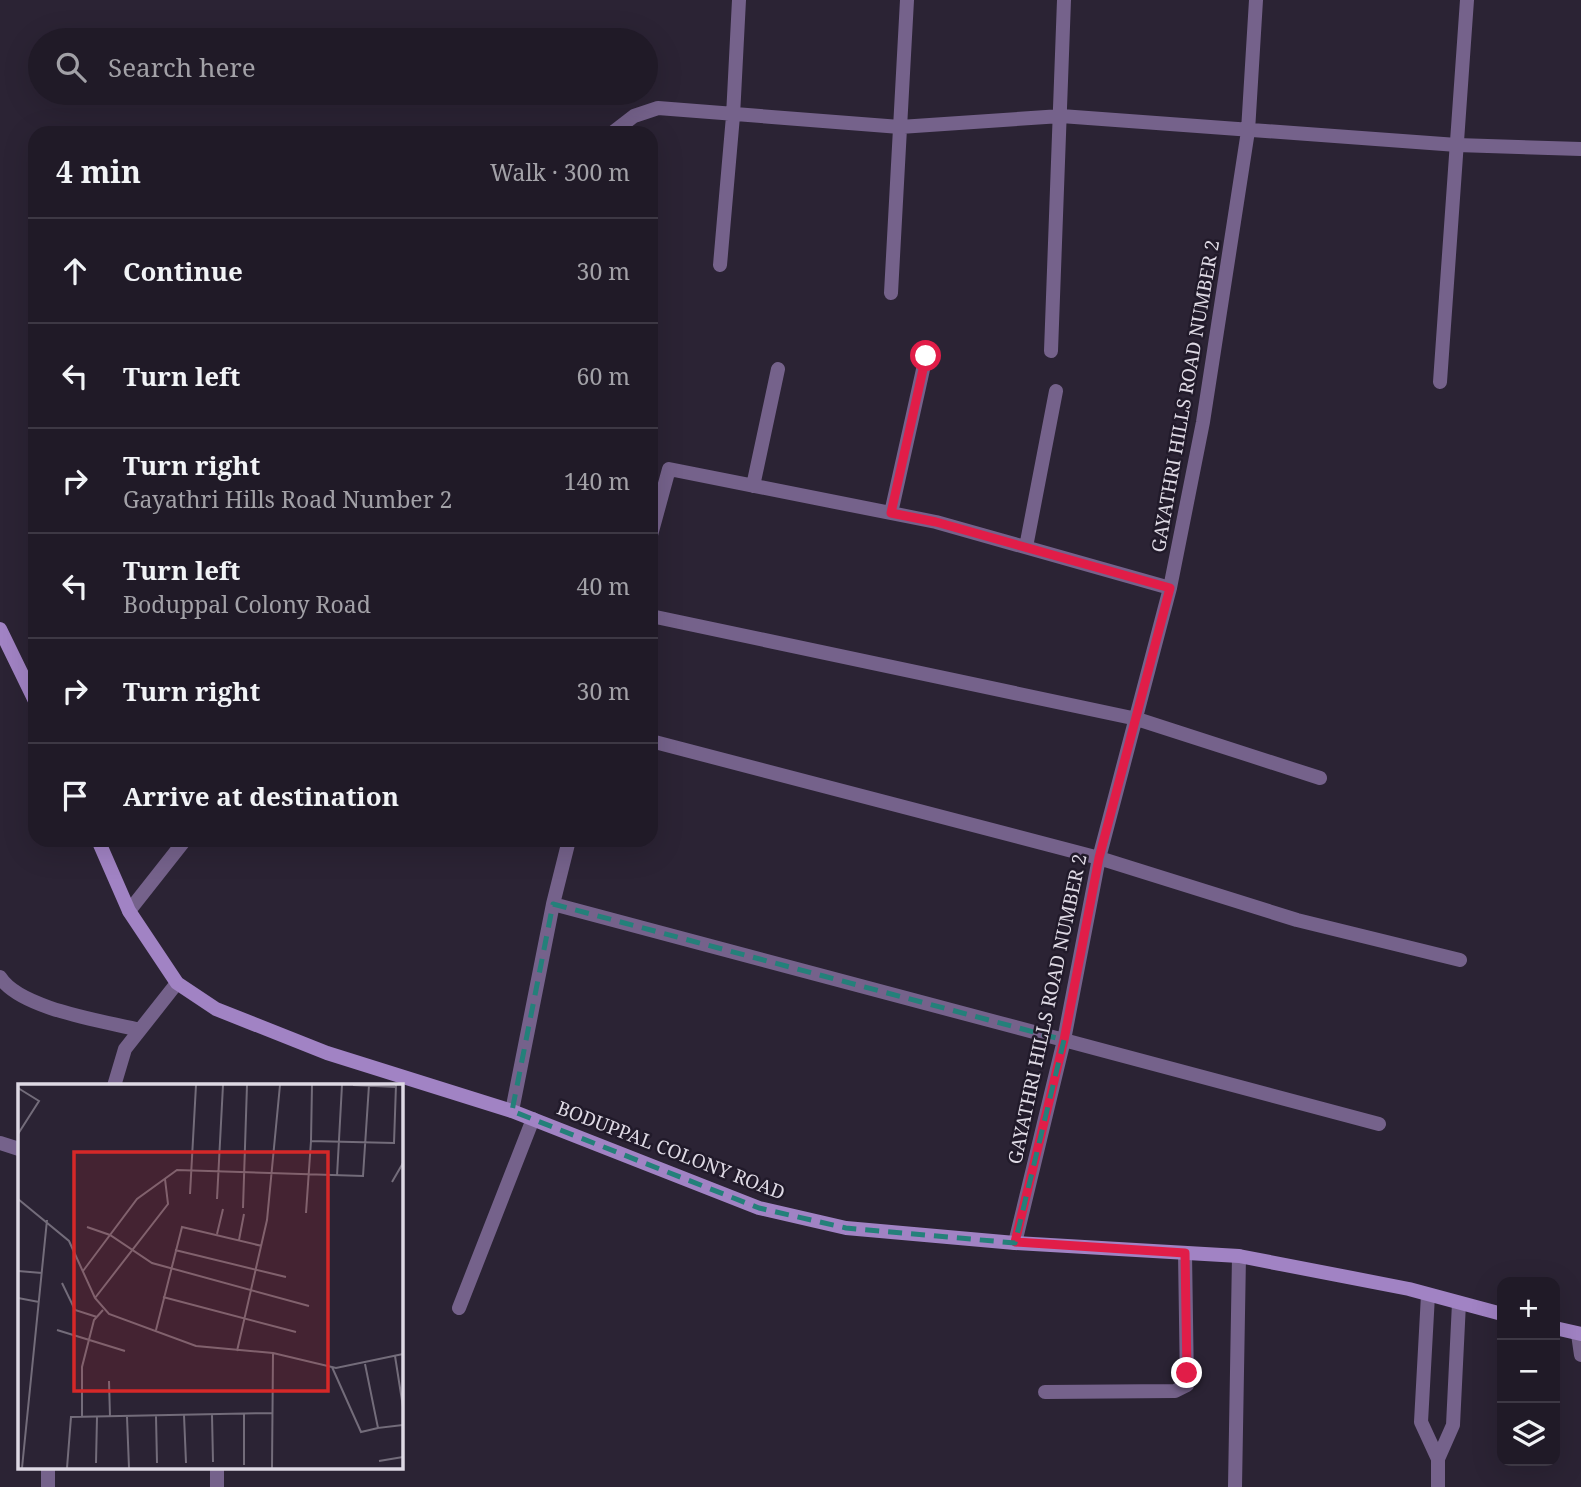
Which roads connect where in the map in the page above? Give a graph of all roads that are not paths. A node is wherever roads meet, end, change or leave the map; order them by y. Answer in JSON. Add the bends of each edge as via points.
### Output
{"nodes":[{"id":1,"x":739,"y":0,"type":"edge"},
{"id":2,"x":907,"y":0,"type":"edge"},
{"id":3,"x":1064,"y":0,"type":"edge"},
{"id":4,"x":1256,"y":0,"type":"edge"},
{"id":5,"x":1467,"y":0,"type":"edge"},
{"id":6,"x":733,"y":116,"type":"junction"},
{"id":7,"x":1061,"y":116,"type":"junction"},
{"id":8,"x":621,"y":126,"type":"edge"},
{"id":9,"x":900,"y":127,"type":"junction"},
{"id":10,"x":1248,"y":131,"type":"junction"},
{"id":11,"x":1457,"y":145,"type":"junction"},
{"id":12,"x":1581,"y":149,"type":"edge"},
{"id":13,"x":720,"y":265,"type":"dead end"},
{"id":14,"x":891,"y":293,"type":"dead end"},
{"id":15,"x":1051,"y":351,"type":"dead end"},
{"id":16,"x":926,"y":356,"type":"dead end"},
{"id":17,"x":778,"y":369,"type":"dead end"},
{"id":18,"x":1440,"y":382,"type":"dead end"},
{"id":19,"x":1056,"y":391,"type":"dead end"},
{"id":20,"x":753,"y":486,"type":"junction"},
{"id":21,"x":658,"y":509,"type":"edge"},
{"id":22,"x":891,"y":513,"type":"junction"},
{"id":23,"x":1026,"y":547,"type":"junction"},
{"id":24,"x":1170,"y":588,"type":"junction"},
{"id":25,"x":658,"y":617,"type":"edge"},
{"id":26,"x":0,"y":629,"type":"edge"},
{"id":27,"x":28,"y":687,"type":"edge"},
{"id":28,"x":1137,"y":719,"type":"junction"},
{"id":29,"x":658,"y":743,"type":"edge"},
{"id":30,"x":1320,"y":778,"type":"dead end"},
{"id":31,"x":101,"y":847,"type":"edge"},
{"id":32,"x":179,"y":847,"type":"edge"},
{"id":33,"x":567,"y":847,"type":"edge"},
{"id":34,"x":1099,"y":858,"type":"junction"},
{"id":35,"x":552,"y":904,"type":"junction"},
{"id":36,"x":129,"y":911,"type":"junction"},
{"id":37,"x":1460,"y":960,"type":"dead end"},
{"id":38,"x":0,"y":977,"type":"edge"},
{"id":39,"x":177,"y":983,"type":"junction"},
{"id":40,"x":140,"y":1030,"type":"junction"},
{"id":41,"x":1064,"y":1040,"type":"junction"},
{"id":42,"x":115,"y":1084,"type":"edge"},
{"id":43,"x":512,"y":1111,"type":"junction"},
{"id":44,"x":533,"y":1119,"type":"junction"},
{"id":45,"x":1379,"y":1124,"type":"dead end"},
{"id":46,"x":0,"y":1143,"type":"edge"},
{"id":47,"x":18,"y":1149,"type":"edge"},
{"id":48,"x":1015,"y":1242,"type":"junction"},
{"id":49,"x":1185,"y":1253,"type":"junction"},
{"id":50,"x":1239,"y":1256,"type":"junction"},
{"id":51,"x":1428,"y":1294,"type":"junction"},
{"id":52,"x":1459,"y":1303,"type":"junction"},
{"id":53,"x":459,"y":1308,"type":"dead end"},
{"id":54,"x":1497,"y":1313,"type":"edge"},
{"id":55,"x":1560,"y":1329,"type":"edge"},
{"id":56,"x":1580,"y":1334,"type":"edge"},
{"id":57,"x":1581,"y":1355,"type":"edge"},
{"id":58,"x":1045,"y":1392,"type":"dead end"},
{"id":59,"x":1438,"y":1460,"type":"junction"},
{"id":60,"x":1235,"y":1487,"type":"edge"},
{"id":61,"x":1438,"y":1487,"type":"edge"}],
"edges":[{"from":1,"to":6,"type":"street"},
{"from":2,"to":9,"type":"street"},
{"from":3,"to":7,"type":"street"},
{"from":4,"to":10,"type":"street","name":"GAYATHRI HILLS ROAD NUMBER 2"},
{"from":5,"to":11,"type":"street"},
{"from":6,"to":8,"type":"street","via":[[659,108]]},
{"from":6,"to":9,"type":"street"},
{"from":6,"to":13,"type":"street"},
{"from":7,"to":9,"type":"street"},
{"from":7,"to":10,"type":"street"},
{"from":7,"to":15,"type":"street"},
{"from":9,"to":14,"type":"street"},
{"from":10,"to":11,"type":"street"},
{"from":10,"to":24,"type":"street","name":"GAYATHRI HILLS ROAD NUMBER 2","via":[[1203,422]]},
{"from":11,"to":12,"type":"street"},
{"from":11,"to":18,"type":"street"},
{"from":16,"to":22,"type":"street"},
{"from":17,"to":20,"type":"street"},
{"from":19,"to":23,"type":"street"},
{"from":20,"to":21,"type":"street","via":[[669,469]]},
{"from":20,"to":22,"type":"street"},
{"from":22,"to":23,"type":"street"},
{"from":23,"to":24,"type":"street"},
{"from":24,"to":28,"type":"street","name":"GAYATHRI HILLS ROAD NUMBER 2"},
{"from":25,"to":28,"type":"street"},
{"from":26,"to":27,"type":"street"},
{"from":28,"to":30,"type":"street"},
{"from":28,"to":34,"type":"street","name":"GAYATHRI HILLS ROAD NUMBER 2"},
{"from":29,"to":34,"type":"street"},
{"from":31,"to":36,"type":"street","name":"BODUPPAL COLONY ROAD"},
{"from":32,"to":36,"type":"street"},
{"from":33,"to":35,"type":"street"},
{"from":34,"to":37,"type":"street","via":[[1297,920]]},
{"from":34,"to":41,"type":"street","name":"GAYATHRI HILLS ROAD NUMBER 2"},
{"from":35,"to":41,"type":"street"},
{"from":35,"to":43,"type":"street"},
{"from":36,"to":39,"type":"street","name":"BODUPPAL COLONY ROAD"},
{"from":38,"to":40,"type":"street","via":[[6,986],[38,1004]]},
{"from":39,"to":40,"type":"street"},
{"from":39,"to":43,"type":"street","name":"BODUPPAL COLONY ROAD","via":[[216,1009],[327,1053]]},
{"from":40,"to":42,"type":"street","via":[[125,1049]]},
{"from":41,"to":45,"type":"street"},
{"from":41,"to":48,"type":"street","name":"GAYATHRI HILLS ROAD NUMBER 2"},
{"from":43,"to":44,"type":"street","name":"BODUPPAL COLONY ROAD"},
{"from":44,"to":48,"type":"street","name":"BODUPPAL COLONY ROAD","via":[[759,1208],[846,1228]]},
{"from":44,"to":53,"type":"street"},
{"from":46,"to":47,"type":"street"},
{"from":48,"to":49,"type":"street","name":"BODUPPAL COLONY ROAD"},
{"from":49,"to":50,"type":"street","name":"BODUPPAL COLONY ROAD"},
{"from":49,"to":58,"type":"street","via":[[1187,1385],[1175,1391]]},
{"from":50,"to":51,"type":"street","name":"BODUPPAL COLONY ROAD"},
{"from":50,"to":60,"type":"street"},
{"from":51,"to":52,"type":"street","name":"BODUPPAL COLONY ROAD"},
{"from":51,"to":59,"type":"street","via":[[1420,1422]]},
{"from":52,"to":54,"type":"street","name":"BODUPPAL COLONY ROAD"},
{"from":52,"to":59,"type":"street","via":[[1453,1425]]},
{"from":55,"to":56,"type":"street"},
{"from":56,"to":57,"type":"street"},
{"from":59,"to":61,"type":"street"}]}
